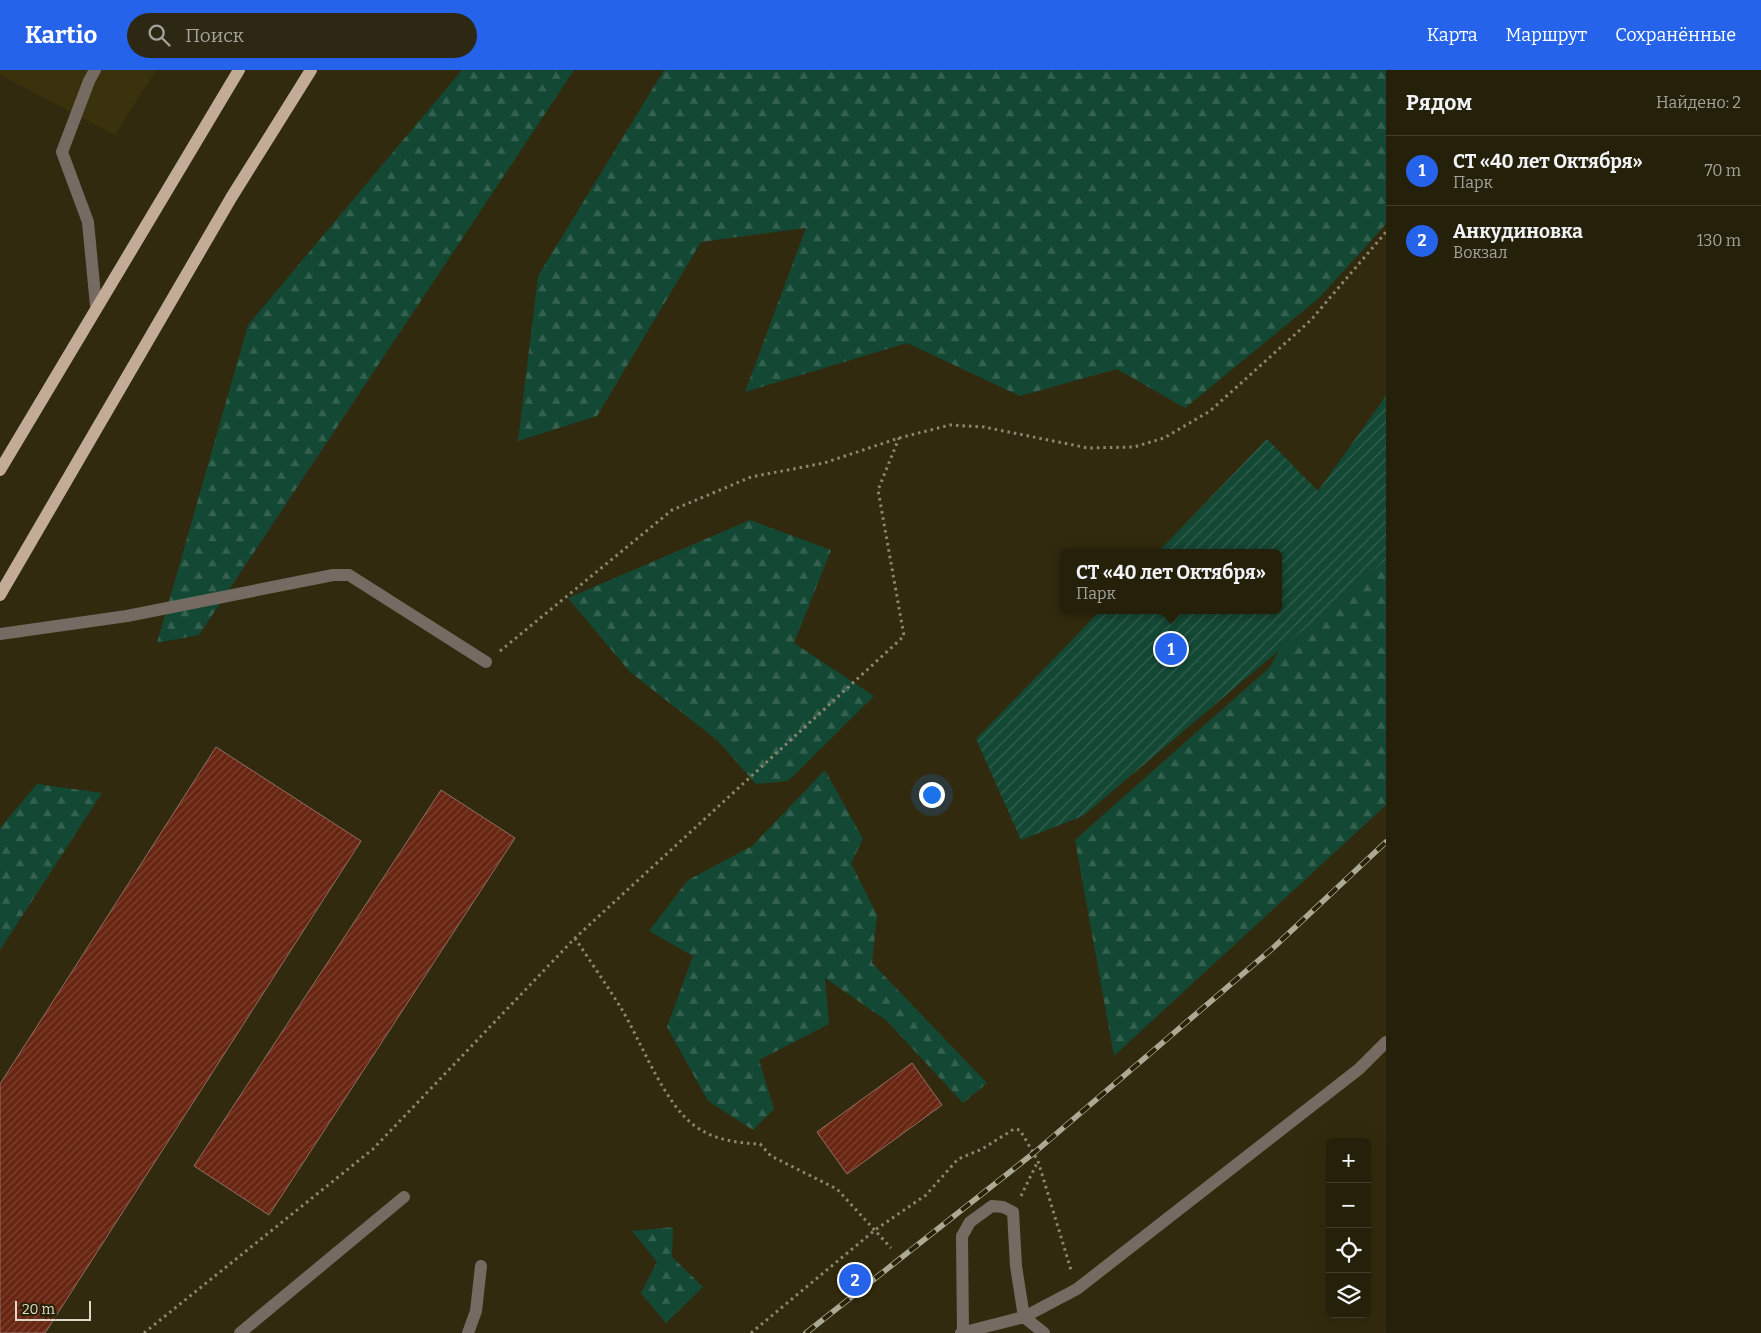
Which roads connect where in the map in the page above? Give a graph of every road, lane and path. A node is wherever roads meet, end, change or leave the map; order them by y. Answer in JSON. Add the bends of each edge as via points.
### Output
{"nodes":[{"id":1,"x":95,"y":70,"type":"edge"},
{"id":2,"x":239,"y":70,"type":"edge"},
{"id":3,"x":311,"y":70,"type":"edge"},
{"id":4,"x":1386,"y":232,"type":"edge"},
{"id":5,"x":96,"y":306,"type":"junction"},
{"id":6,"x":899,"y":438,"type":"junction"},
{"id":7,"x":0,"y":470,"type":"edge"},
{"id":8,"x":0,"y":595,"type":"edge"},
{"id":9,"x":0,"y":634,"type":"edge"},
{"id":10,"x":486,"y":662,"type":"joint"},
{"id":11,"x":575,"y":938,"type":"junction"},
{"id":12,"x":1386,"y":1042,"type":"edge"},
{"id":13,"x":1024,"y":1134,"type":"junction"},
{"id":14,"x":1023,"y":1140,"type":"dead end"},
{"id":15,"x":1038,"y":1161,"type":"junction"},
{"id":16,"x":404,"y":1197,"type":"dead end"},
{"id":17,"x":1013,"y":1212,"type":"junction"},
{"id":18,"x":875,"y":1230,"type":"junction"},
{"id":19,"x":891,"y":1248,"type":"dead end"},
{"id":20,"x":481,"y":1266,"type":"dead end"},
{"id":21,"x":1077,"y":1289,"type":"junction"},
{"id":22,"x":1024,"y":1317,"type":"junction"},
{"id":23,"x":144,"y":1333,"type":"edge"},
{"id":24,"x":240,"y":1333,"type":"edge"},
{"id":25,"x":468,"y":1333,"type":"edge"},
{"id":26,"x":751,"y":1333,"type":"edge"},
{"id":27,"x":962,"y":1333,"type":"edge"},
{"id":28,"x":1044,"y":1333,"type":"edge"}],
"edges":[{"from":1,"to":5,"type":"street","via":[[62,152],[88,222]]},
{"from":2,"to":5,"type":"main road"},
{"from":3,"to":8,"type":"main road","via":[[231,198]]},
{"from":4,"to":6,"type":"path","via":[[1311,320],[1210,410],[1164,438],[1134,447],[1088,448],[984,427],[950,425]]},
{"from":5,"to":7,"type":"main road"},
{"from":6,"to":10,"type":"path","via":[[824,463],[751,477],[672,510]]},
{"from":6,"to":11,"type":"path","via":[[878,490],[904,636]]},
{"from":9,"to":10,"type":"street","via":[[127,616],[333,575],[349,575]]},
{"from":11,"to":18,"type":"path","via":[[621,1008],[676,1107],[695,1126],[717,1138],[760,1144],[771,1156],[837,1189]]},
{"from":11,"to":23,"type":"path","via":[[373,1149]]},
{"from":12,"to":21,"type":"street","via":[[1359,1069]]},
{"from":13,"to":14,"type":"path"},
{"from":13,"to":15,"type":"path"},
{"from":13,"to":18,"type":"path","via":[[1014,1129],[982,1149],[958,1159],[926,1195]]},
{"from":15,"to":17,"type":"path"},
{"from":15,"to":21,"type":"path"},
{"from":16,"to":24,"type":"street"},
{"from":17,"to":22,"type":"street","via":[[1016,1266]]},
{"from":17,"to":27,"type":"street","via":[[992,1206],[970,1222],[962,1236]]},
{"from":18,"to":19,"type":"path"},
{"from":18,"to":26,"type":"path"},
{"from":20,"to":25,"type":"street","via":[[476,1311]]},
{"from":21,"to":22,"type":"street"},
{"from":22,"to":27,"type":"street"},
{"from":22,"to":28,"type":"street"}]}
